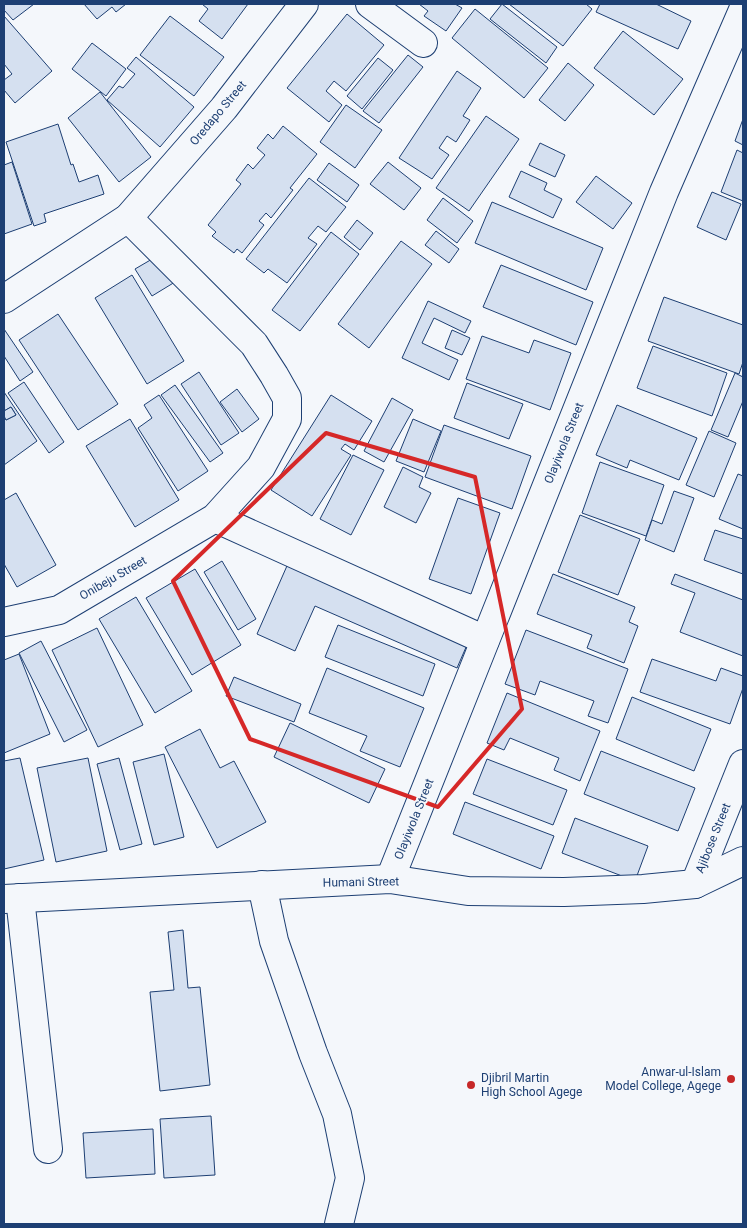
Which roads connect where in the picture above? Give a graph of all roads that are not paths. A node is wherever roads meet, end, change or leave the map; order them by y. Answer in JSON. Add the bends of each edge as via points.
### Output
{"nodes":[{"id":1,"x":304,"y":4,"type":"edge"},
{"id":2,"x":370,"y":4,"type":"edge"},
{"id":3,"x":743,"y":10,"type":"edge"},
{"id":4,"x":423,"y":43,"type":"dead end"},
{"id":5,"x":128,"y":218,"type":"junction"},
{"id":6,"x":4,"y":299,"type":"edge"},
{"id":7,"x":215,"y":518,"type":"junction"},
{"id":8,"x":4,"y":622,"type":"edge"},
{"id":9,"x":486,"y":640,"type":"junction"},
{"id":10,"x":743,"y":764,"type":"edge"},
{"id":11,"x":743,"y":861,"type":"edge"},
{"id":12,"x":390,"y":879,"type":"junction"},
{"id":13,"x":694,"y":884,"type":"junction"},
{"id":14,"x":262,"y":885,"type":"junction"},
{"id":15,"x":12,"y":898,"type":"edge"},
{"id":16,"x":48,"y":1149,"type":"dead end"},
{"id":17,"x":339,"y":1224,"type":"edge"}],
"edges":[{"from":1,"to":5,"type":"street","name":"Oredapo Street","via":[[224,108]]},
{"from":2,"to":4,"type":"street"},
{"from":3,"to":9,"type":"street","name":"Olayiwola Street","via":[[664,192]]},
{"from":5,"to":6,"type":"street","name":"Oredapo Street"},
{"from":5,"to":7,"type":"street","name":"Onibeju Street","via":[[254,344],[287,398],[287,419],[261,467]]},
{"from":7,"to":8,"type":"street","name":"Onibeju Street","via":[[59,610]]},
{"from":7,"to":9,"type":"street"},
{"from":9,"to":12,"type":"street","name":"Olayiwola Street"},
{"from":10,"to":13,"type":"street","name":"Ajibose Street"},
{"from":11,"to":13,"type":"street","name":"Humani Street"},
{"from":12,"to":13,"type":"street","name":"Humani Street","via":[[468,891],[564,892]]},
{"from":12,"to":14,"type":"street","name":"Humani Street"},
{"from":14,"to":15,"type":"street","name":"Humani Street"},
{"from":14,"to":17,"type":"street","via":[[274,941],[337,1114],[350,1178]]},
{"from":15,"to":16,"type":"street"}]}
